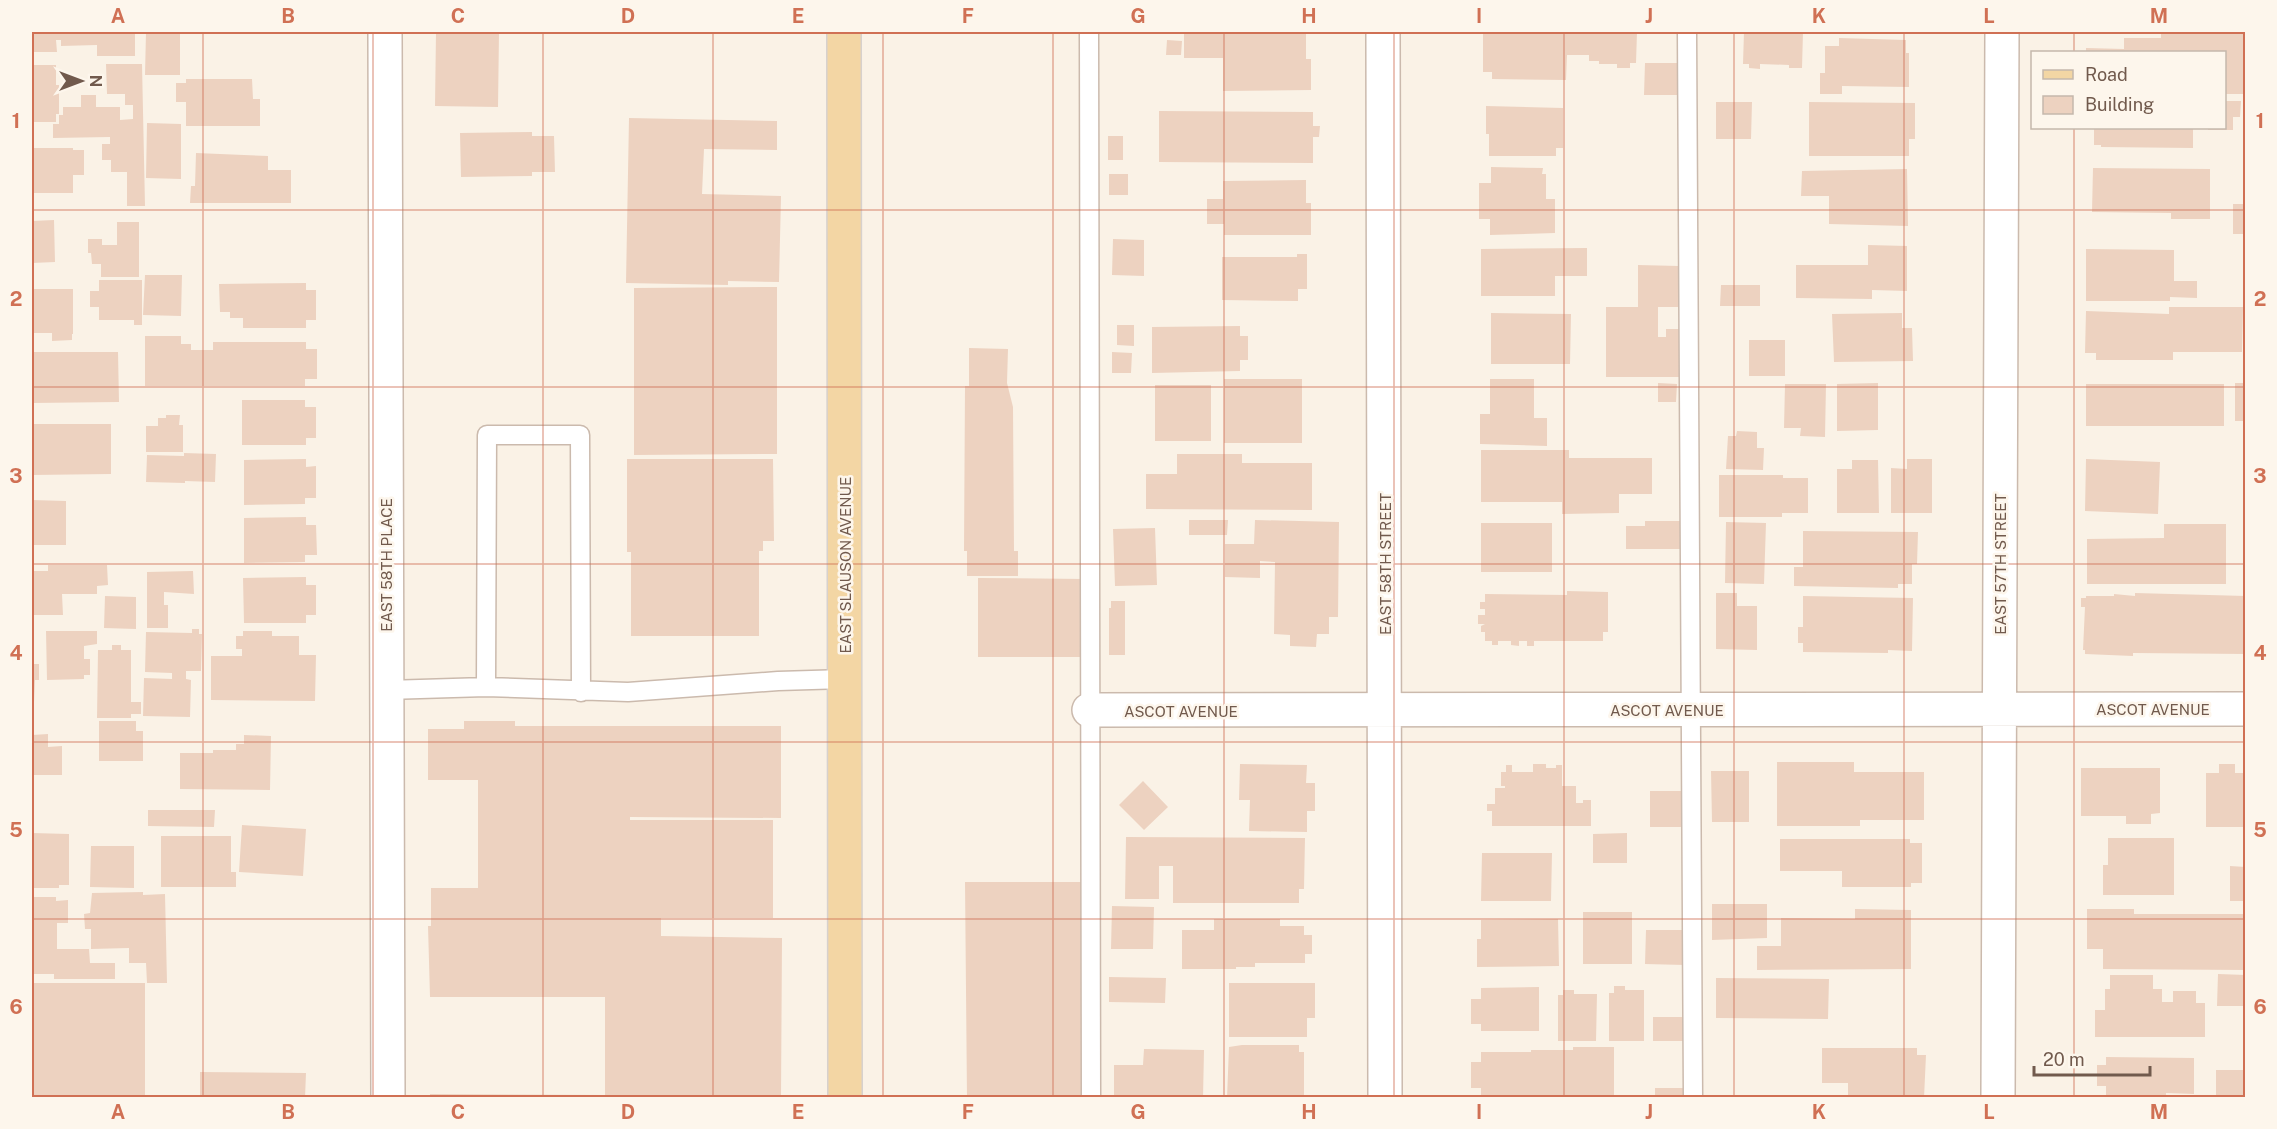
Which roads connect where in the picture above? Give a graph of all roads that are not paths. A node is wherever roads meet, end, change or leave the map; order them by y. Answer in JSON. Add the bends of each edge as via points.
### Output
{"nodes":[{"id":1,"x":385,"y":32,"type":"edge"},
{"id":2,"x":844,"y":32,"type":"edge"},
{"id":3,"x":1089,"y":32,"type":"edge"},
{"id":4,"x":1383,"y":32,"type":"edge"},
{"id":5,"x":1687,"y":32,"type":"edge"},
{"id":6,"x":2002,"y":32,"type":"edge"},
{"id":7,"x":845,"y":679,"type":"junction"},
{"id":8,"x":486,"y":687,"type":"junction"},
{"id":9,"x":387,"y":690,"type":"junction"},
{"id":10,"x":581,"y":692,"type":"junction"},
{"id":11,"x":1999,"y":708,"type":"junction"},
{"id":12,"x":2246,"y":709,"type":"edge"},
{"id":13,"x":1089,"y":710,"type":"junction"},
{"id":14,"x":1690,"y":710,"type":"junction"},
{"id":15,"x":1385,"y":712,"type":"junction"},
{"id":16,"x":388,"y":1098,"type":"edge"},
{"id":17,"x":845,"y":1098,"type":"edge"},
{"id":18,"x":1091,"y":1098,"type":"edge"},
{"id":19,"x":1385,"y":1098,"type":"edge"},
{"id":20,"x":1693,"y":1098,"type":"edge"},
{"id":21,"x":1998,"y":1098,"type":"edge"}],
"edges":[{"from":1,"to":9,"type":"street","name":"EAST 58TH PLACE"},
{"from":2,"to":7,"type":"main road","name":"EAST SLAUSON AVENUE"},
{"from":3,"to":13,"type":"lane"},
{"from":4,"to":15,"type":"street","name":"EAST 58TH STREET"},
{"from":5,"to":14,"type":"lane"},
{"from":6,"to":11,"type":"street","name":"EAST 57TH STREET"},
{"from":7,"to":10,"type":"lane"},
{"from":7,"to":17,"type":"main road","name":"EAST SLAUSON AVENUE"},
{"from":8,"to":9,"type":"lane"},
{"from":8,"to":10,"type":"lane"},
{"from":8,"to":10,"type":"lane","via":[[487,435],[580,435]]},
{"from":9,"to":16,"type":"street","name":"EAST 58TH PLACE"},
{"from":11,"to":12,"type":"street","name":"ASCOT AVENUE"},
{"from":11,"to":14,"type":"street","name":"ASCOT AVENUE"},
{"from":11,"to":21,"type":"street","name":"EAST 57TH STREET"},
{"from":13,"to":15,"type":"street","name":"ASCOT AVENUE"},
{"from":13,"to":18,"type":"lane"},
{"from":14,"to":15,"type":"street","name":"ASCOT AVENUE"},
{"from":14,"to":20,"type":"lane"},
{"from":15,"to":19,"type":"street","name":"EAST 58TH STREET"}]}
